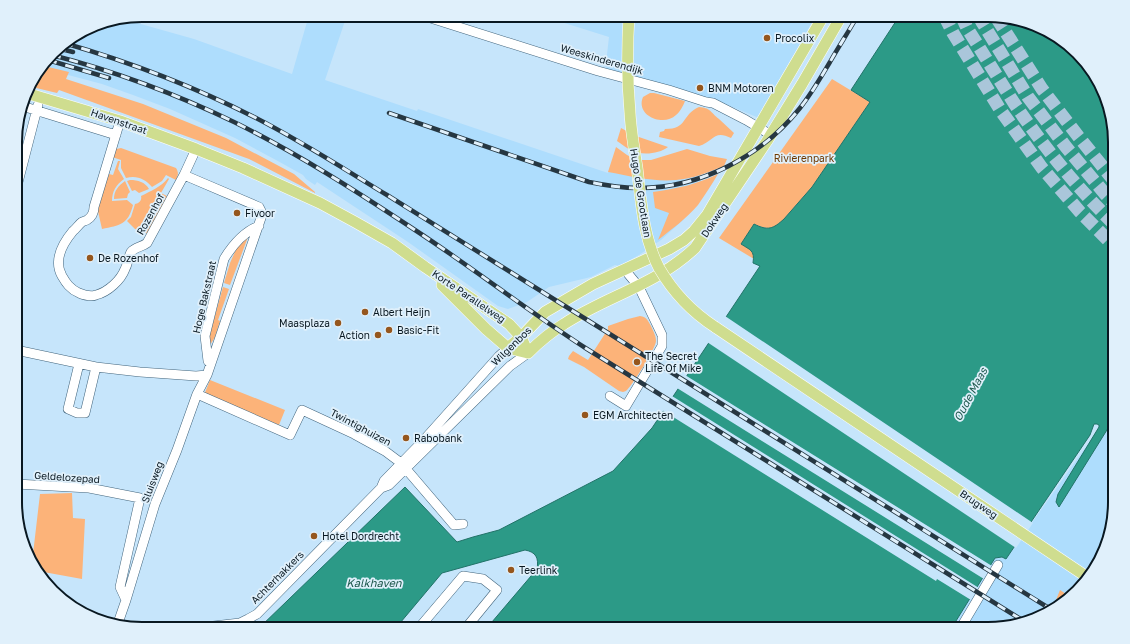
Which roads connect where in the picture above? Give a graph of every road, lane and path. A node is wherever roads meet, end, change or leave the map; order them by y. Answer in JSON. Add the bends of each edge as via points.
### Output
{"nodes":[{"id":1,"x":443,"y":22,"type":"edge"},
{"id":2,"x":629,"y":22,"type":"edge"},
{"id":3,"x":820,"y":22,"type":"edge"},
{"id":4,"x":838,"y":22,"type":"edge"},
{"id":5,"x":32,"y":94,"type":"edge"},
{"id":6,"x":40,"y":96,"type":"junction"},
{"id":7,"x":27,"y":108,"type":"edge"},
{"id":8,"x":36,"y":113,"type":"junction"},
{"id":9,"x":120,"y":121,"type":"junction"},
{"id":10,"x":758,"y":128,"type":"junction"},
{"id":11,"x":116,"y":135,"type":"junction"},
{"id":12,"x":771,"y":135,"type":"junction"},
{"id":13,"x":196,"y":149,"type":"junction"},
{"id":14,"x":22,"y":167,"type":"edge"},
{"id":15,"x":184,"y":175,"type":"junction"},
{"id":16,"x":259,"y":226,"type":"junction"},
{"id":17,"x":425,"y":267,"type":"junction"},
{"id":18,"x":625,"y":270,"type":"junction"},
{"id":19,"x":639,"y":287,"type":"junction"},
{"id":20,"x":521,"y":336,"type":"junction"},
{"id":21,"x":508,"y":348,"type":"junction"},
{"id":22,"x":22,"y":351,"type":"edge"},
{"id":23,"x":528,"y":353,"type":"junction"},
{"id":24,"x":210,"y":363,"type":"junction"},
{"id":25,"x":79,"y":364,"type":"junction"},
{"id":26,"x":96,"y":367,"type":"junction"},
{"id":27,"x":206,"y":375,"type":"junction"},
{"id":28,"x":197,"y":394,"type":"junction"},
{"id":29,"x":610,"y":396,"type":"dead end"},
{"id":30,"x":871,"y":432,"type":"joint"},
{"id":31,"x":403,"y":466,"type":"junction"},
{"id":32,"x":22,"y":484,"type":"edge"},
{"id":33,"x":140,"y":498,"type":"joint"},
{"id":34,"x":463,"y":524,"type":"dead end"},
{"id":35,"x":998,"y":565,"type":"dead end"},
{"id":36,"x":1083,"y":575,"type":"edge"},
{"id":37,"x":126,"y":600,"type":"junction"},
{"id":38,"x":119,"y":620,"type":"edge"},
{"id":39,"x":242,"y":622,"type":"edge"},
{"id":40,"x":424,"y":622,"type":"edge"},
{"id":41,"x":471,"y":622,"type":"edge"},
{"id":42,"x":964,"y":622,"type":"edge"}],
"edges":[{"from":1,"to":10,"type":"street","name":"Weeskinderendijk","via":[[598,71],[713,103]]},
{"from":2,"to":30,"type":"main road","name":"Hugo de Grootlaan","bridge":true,"via":[[627,71],[630,114],[642,211],[649,244],[659,267],[673,289],[699,317]]},
{"from":3,"to":10,"type":"main road","name":"Dokweg"},
{"from":4,"to":12,"type":"main road","name":"Dokweg"},
{"from":5,"to":6,"type":"main road","name":"Havenstraat"},
{"from":6,"to":8,"type":"street"},
{"from":6,"to":9,"type":"main road","name":"Havenstraat"},
{"from":7,"to":8,"type":"street","name":"Havenstraat"},
{"from":8,"to":11,"type":"street","name":"Havenstraat"},
{"from":8,"to":14,"type":"street"},
{"from":9,"to":11,"type":"street","name":"Rozenhof"},
{"from":9,"to":13,"type":"main road","name":"Havenstraat"},
{"from":10,"to":12,"type":"street","name":"Weeskinderendijk"},
{"from":10,"to":18,"type":"main road","name":"Dokweg","via":[[707,215],[694,232],[670,249]]},
{"from":11,"to":15,"type":"street","name":"Rozenhof","via":[[94,212],[70,235],[62,246],[58,261],[60,272],[68,286],[75,291],[83,295],[96,295],[114,284],[125,270],[132,250],[147,243]]},
{"from":12,"to":19,"type":"main road","name":"Dokweg","via":[[695,248],[667,270]]},
{"from":13,"to":15,"type":"street","name":"Rozenhof"},
{"from":13,"to":17,"type":"main road","name":"Korte Parallelweg","via":[[320,203],[392,243]]},
{"from":15,"to":16,"type":"street","name":"Hoge Bakstraat","via":[[259,207],[262,215]]},
{"from":16,"to":24,"type":"street","name":"Hoge Bakstraat"},
{"from":16,"to":24,"type":"street","name":"Hoge Bakstraat","via":[[250,229],[230,249],[224,259],[206,336]]},
{"from":17,"to":20,"type":"main road","name":"Korte Parallelweg","via":[[509,324]]},
{"from":17,"to":21,"type":"main road","name":"Korte Parallelweg"},
{"from":18,"to":19,"type":"street"},
{"from":18,"to":20,"type":"main road","name":"Wilgenbos","via":[[593,284],[545,312]]},
{"from":19,"to":23,"type":"main road","name":"Wilgenbos","via":[[563,324]]},
{"from":19,"to":29,"type":"street","via":[[662,336],[662,346],[626,406]]},
{"from":20,"to":21,"type":"main road","name":"Wilgenbos"},
{"from":20,"to":23,"type":"main road","name":"Korte Parallelweg"},
{"from":21,"to":23,"type":"main road","name":"Korte Parallelweg"},
{"from":21,"to":31,"type":"street","name":"Wilgenbos"},
{"from":22,"to":25,"type":"street"},
{"from":23,"to":31,"type":"street","name":"Wilgenbos","via":[[510,366]]},
{"from":24,"to":27,"type":"street","name":"Hoge Bakstraat"},
{"from":25,"to":26,"type":"street"},
{"from":25,"to":26,"type":"street","via":[[68,410],[77,413],[85,413]]},
{"from":26,"to":27,"type":"street"},
{"from":27,"to":28,"type":"street","name":"Sluisweg"},
{"from":28,"to":31,"type":"street","name":"Twintighuizen","via":[[290,435],[302,410],[385,451]]},
{"from":28,"to":37,"type":"street","name":"Sluisweg","via":[[181,452],[155,504]]},
{"from":30,"to":36,"type":"main road","name":"Brugweg"},
{"from":31,"to":34,"type":"street","name":"Twintighuizen","via":[[454,525]]},
{"from":31,"to":39,"type":"street","name":"Achterhakkers","via":[[389,485],[382,488],[257,614]]},
{"from":32,"to":33,"type":"street","name":"Geldelozepad","via":[[89,488]]},
{"from":33,"to":37,"type":"street","name":"Sluisweg","via":[[120,587]]},
{"from":35,"to":42,"type":"street"},
{"from":37,"to":38,"type":"street","name":"Sluisweg"},
{"from":40,"to":41,"type":"street","via":[[463,576],[483,578],[497,590]]}]}
